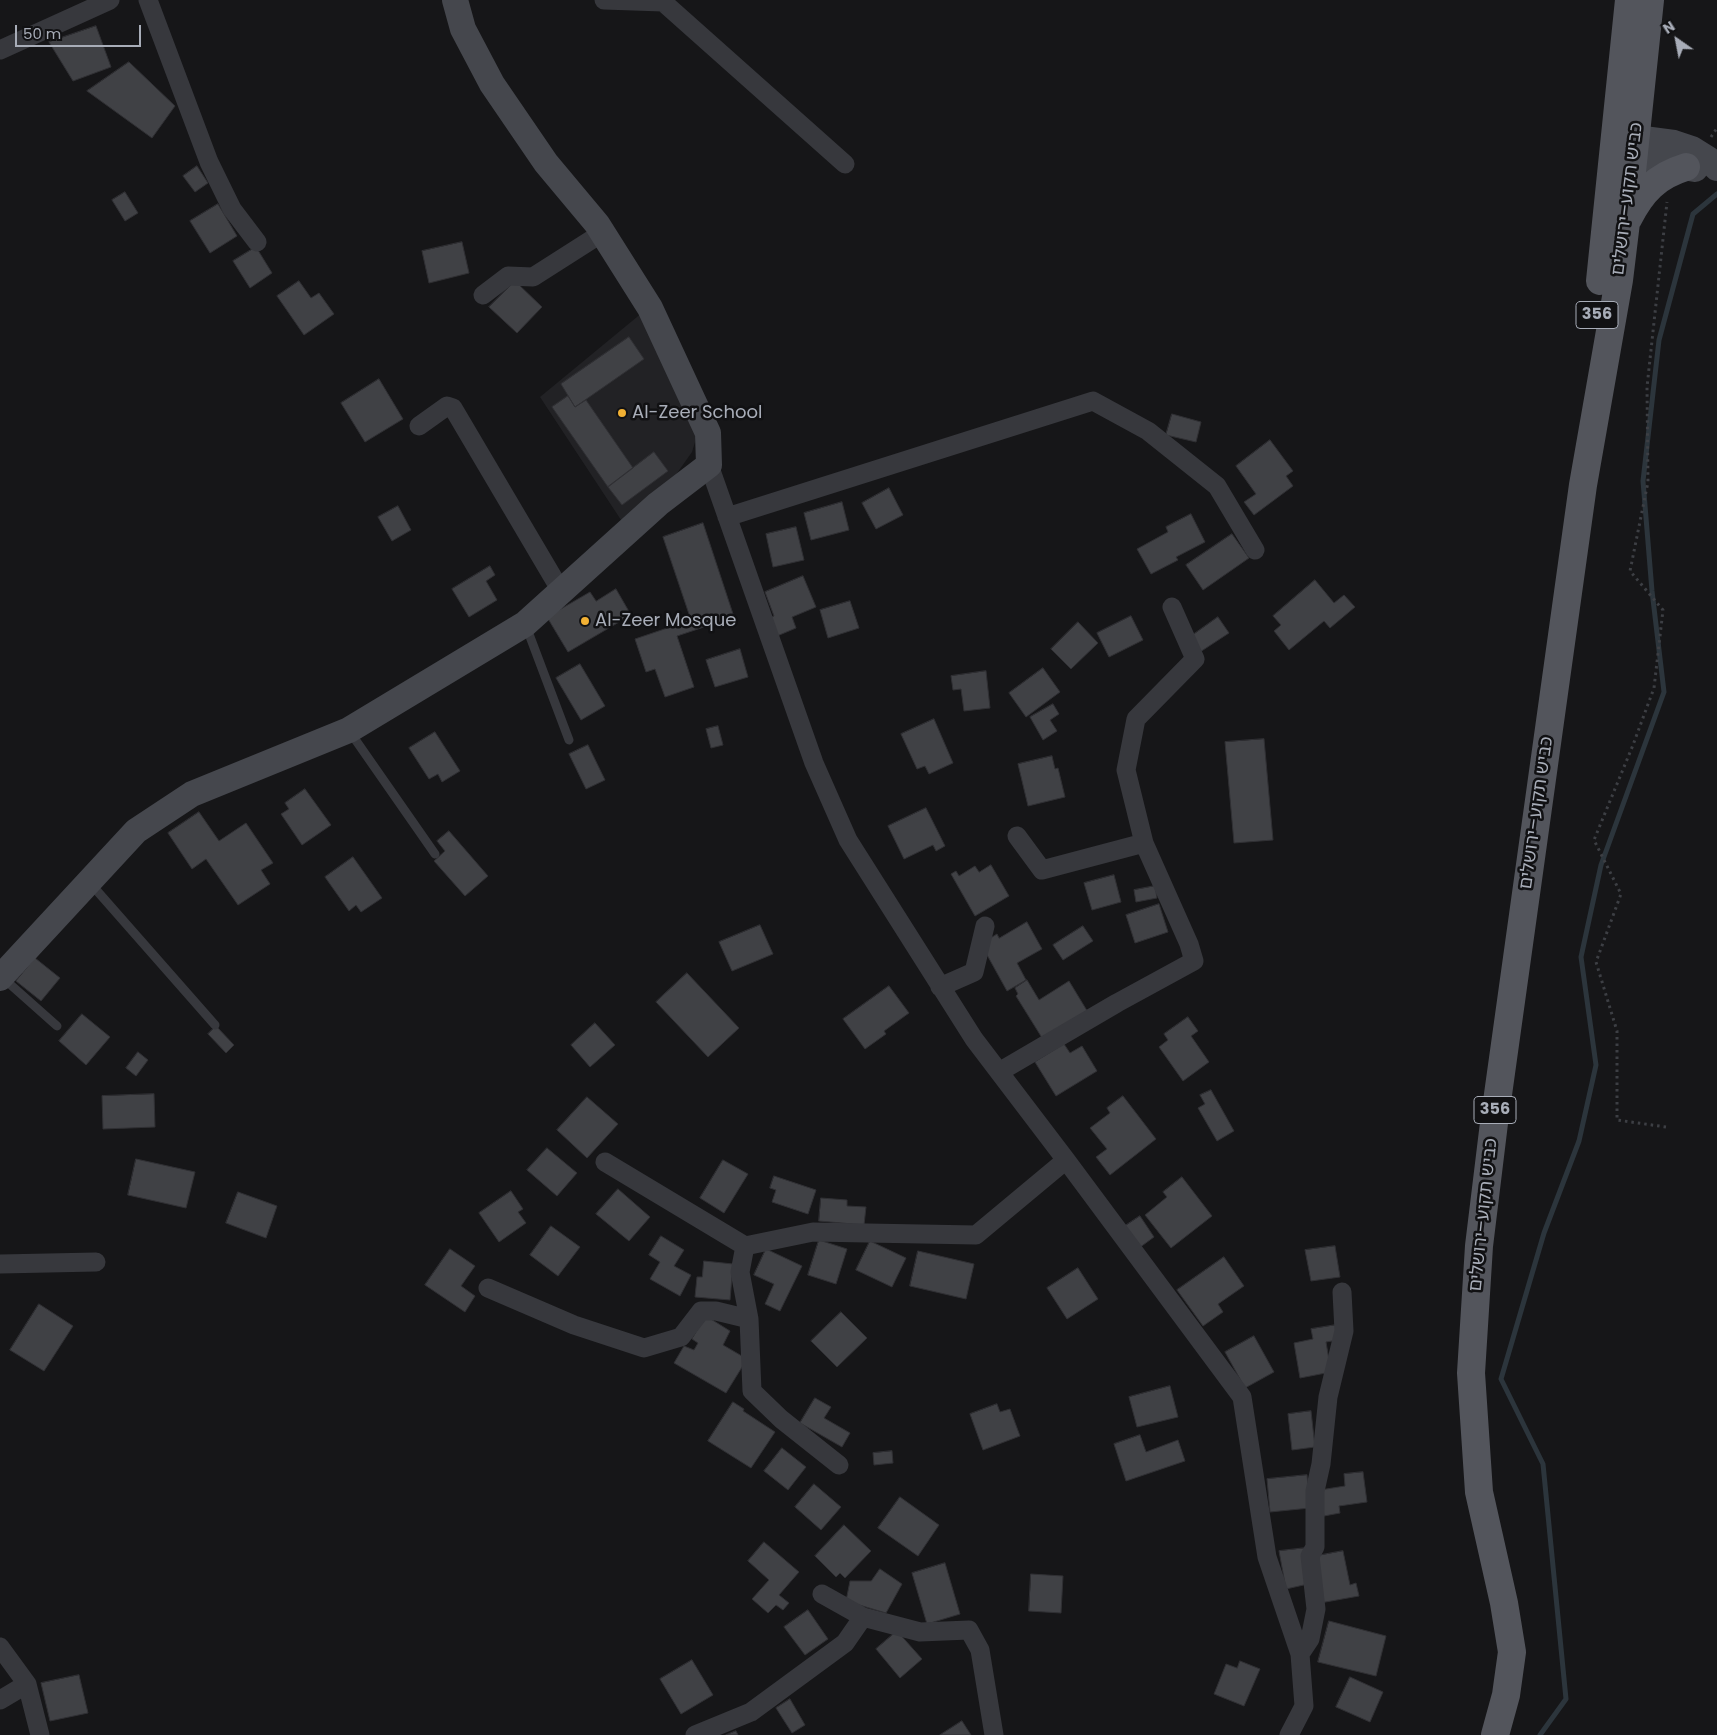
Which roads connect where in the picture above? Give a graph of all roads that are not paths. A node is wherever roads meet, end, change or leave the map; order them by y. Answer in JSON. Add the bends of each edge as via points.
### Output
{"nodes":[{"id":1,"x":110,"y":0,"type":"edge"},
{"id":2,"x":148,"y":0,"type":"edge"},
{"id":3,"x":456,"y":0,"type":"edge"},
{"id":4,"x":604,"y":0,"type":"edge"},
{"id":5,"x":1629,"y":0,"type":"edge"},
{"id":6,"x":1650,"y":0,"type":"edge"},
{"id":7,"x":0,"y":50,"type":"edge"},
{"id":8,"x":1627,"y":148,"type":"junction"},
{"id":9,"x":845,"y":164,"type":"dead end"},
{"id":10,"x":1686,"y":167,"type":"junction"},
{"id":11,"x":1717,"y":168,"type":"edge"},
{"id":12,"x":1717,"y":174,"type":"edge"},
{"id":13,"x":1625,"y":224,"type":"junction"},
{"id":14,"x":602,"y":233,"type":"junction"},
{"id":15,"x":257,"y":242,"type":"dead end"},
{"id":16,"x":483,"y":295,"type":"dead end"},
{"id":17,"x":419,"y":426,"type":"dead end"},
{"id":18,"x":709,"y":465,"type":"junction"},
{"id":19,"x":1583,"y":485,"type":"junction"},
{"id":20,"x":727,"y":517,"type":"junction"},
{"id":21,"x":1255,"y":550,"type":"dead end"},
{"id":22,"x":561,"y":591,"type":"junction"},
{"id":23,"x":1172,"y":607,"type":"dead end"},
{"id":24,"x":525,"y":624,"type":"junction"},
{"id":25,"x":348,"y":730,"type":"junction"},
{"id":26,"x":569,"y":740,"type":"dead end"},
{"id":27,"x":1018,"y":836,"type":"dead end"},
{"id":28,"x":1144,"y":842,"type":"junction"},
{"id":29,"x":435,"y":854,"type":"dead end"},
{"id":30,"x":89,"y":882,"type":"junction"},
{"id":31,"x":985,"y":926,"type":"dead end"},
{"id":32,"x":1,"y":977,"type":"edge"},
{"id":33,"x":940,"y":986,"type":"junction"},
{"id":34,"x":215,"y":1025,"type":"dead end"},
{"id":35,"x":57,"y":1026,"type":"dead end"},
{"id":36,"x":999,"y":1072,"type":"junction"},
{"id":37,"x":1066,"y":1160,"type":"junction"},
{"id":38,"x":605,"y":1162,"type":"dead end"},
{"id":39,"x":745,"y":1246,"type":"junction"},
{"id":40,"x":96,"y":1262,"type":"dead end"},
{"id":41,"x":0,"y":1264,"type":"edge"},
{"id":42,"x":488,"y":1288,"type":"dead end"},
{"id":43,"x":1342,"y":1292,"type":"dead end"},
{"id":44,"x":749,"y":1319,"type":"junction"},
{"id":45,"x":839,"y":1465,"type":"dead end"},
{"id":46,"x":822,"y":1594,"type":"dead end"},
{"id":47,"x":863,"y":1617,"type":"junction"},
{"id":48,"x":0,"y":1647,"type":"edge"},
{"id":49,"x":1300,"y":1654,"type":"junction"},
{"id":50,"x":27,"y":1684,"type":"junction"},
{"id":51,"x":0,"y":1700,"type":"edge"},
{"id":52,"x":40,"y":1735,"type":"edge"},
{"id":53,"x":695,"y":1735,"type":"edge"},
{"id":54,"x":994,"y":1735,"type":"edge"},
{"id":55,"x":1289,"y":1735,"type":"edge"},
{"id":56,"x":1494,"y":1735,"type":"edge"}],
"edges":[{"from":1,"to":7,"type":"street"},
{"from":2,"to":15,"type":"street","via":[[209,162],[232,209]]},
{"from":3,"to":14,"type":"street","via":[[463,29],[492,84],[546,163]]},
{"from":4,"to":9,"type":"street","via":[[663,2]]},
{"from":5,"to":8,"type":"main road","name":"כביש תקוע–ירושלים","number":"356"},
{"from":6,"to":8,"type":"main road","name":"כביש תקוע–ירושלים","number":"356"},
{"from":8,"to":10,"type":"street"},
{"from":8,"to":11,"type":"street","via":[[1674,143],[1692,149]]},
{"from":8,"to":13,"type":"main road","name":"כביש תקוע–ירושלים","number":"356"},
{"from":8,"to":19,"type":"main road","name":"כביש תקוע–ירושלים","number":"356","via":[[1598,303]]},
{"from":10,"to":12,"type":"street"},
{"from":10,"to":13,"type":"main road","via":[[1669,172],[1656,181],[1634,206]]},
{"from":13,"to":19,"type":"main road","name":"כביש תקוע–ירושלים","number":"356"},
{"from":14,"to":16,"type":"street","via":[[533,277],[508,276]]},
{"from":14,"to":18,"type":"street","via":[[659,326],[708,433]]},
{"from":17,"to":22,"type":"street","via":[[448,406],[453,408]]},
{"from":18,"to":20,"type":"street"},
{"from":18,"to":22,"type":"street","via":[[658,504]]},
{"from":19,"to":56,"type":"main road","name":"כביש תקוע–ירושלים","number":"356","via":[[1479,1246],[1471,1373],[1479,1492],[1512,1652],[1506,1695]]},
{"from":20,"to":21,"type":"street","via":[[1093,401],[1148,431],[1217,486]]},
{"from":20,"to":33,"type":"street","via":[[814,763],[848,840]]},
{"from":22,"to":24,"type":"street"},
{"from":23,"to":28,"type":"street","via":[[1195,659],[1136,719],[1126,770]]},
{"from":24,"to":25,"type":"street"},
{"from":24,"to":26,"type":"lane"},
{"from":25,"to":29,"type":"lane"},
{"from":25,"to":30,"type":"street","via":[[192,794],[136,832]]},
{"from":27,"to":28,"type":"street","via":[[1042,870]]},
{"from":28,"to":36,"type":"street","via":[[1194,962]]},
{"from":30,"to":32,"type":"street"},
{"from":30,"to":34,"type":"lane"},
{"from":31,"to":33,"type":"street","via":[[974,972]]},
{"from":32,"to":35,"type":"lane"},
{"from":33,"to":36,"type":"street"},
{"from":36,"to":37,"type":"street"},
{"from":37,"to":39,"type":"street","via":[[976,1235],[813,1232]]},
{"from":37,"to":49,"type":"street","via":[[1242,1398],[1267,1556]]},
{"from":38,"to":39,"type":"street"},
{"from":39,"to":44,"type":"street","via":[[740,1272]]},
{"from":40,"to":41,"type":"street"},
{"from":42,"to":44,"type":"street","via":[[574,1325],[644,1348],[680,1337],[701,1311]]},
{"from":43,"to":49,"type":"street","via":[[1344,1331],[1328,1397],[1315,1491],[1315,1547],[1310,1556],[1316,1609],[1310,1638]]},
{"from":44,"to":45,"type":"street","via":[[752,1391]]},
{"from":46,"to":47,"type":"street"},
{"from":47,"to":53,"type":"street","via":[[846,1643],[751,1712]]},
{"from":47,"to":54,"type":"street","via":[[920,1632],[969,1630],[980,1650]]},
{"from":48,"to":50,"type":"street"},
{"from":49,"to":55,"type":"street","via":[[1304,1706]]},
{"from":50,"to":51,"type":"street"},
{"from":50,"to":52,"type":"street"}]}
